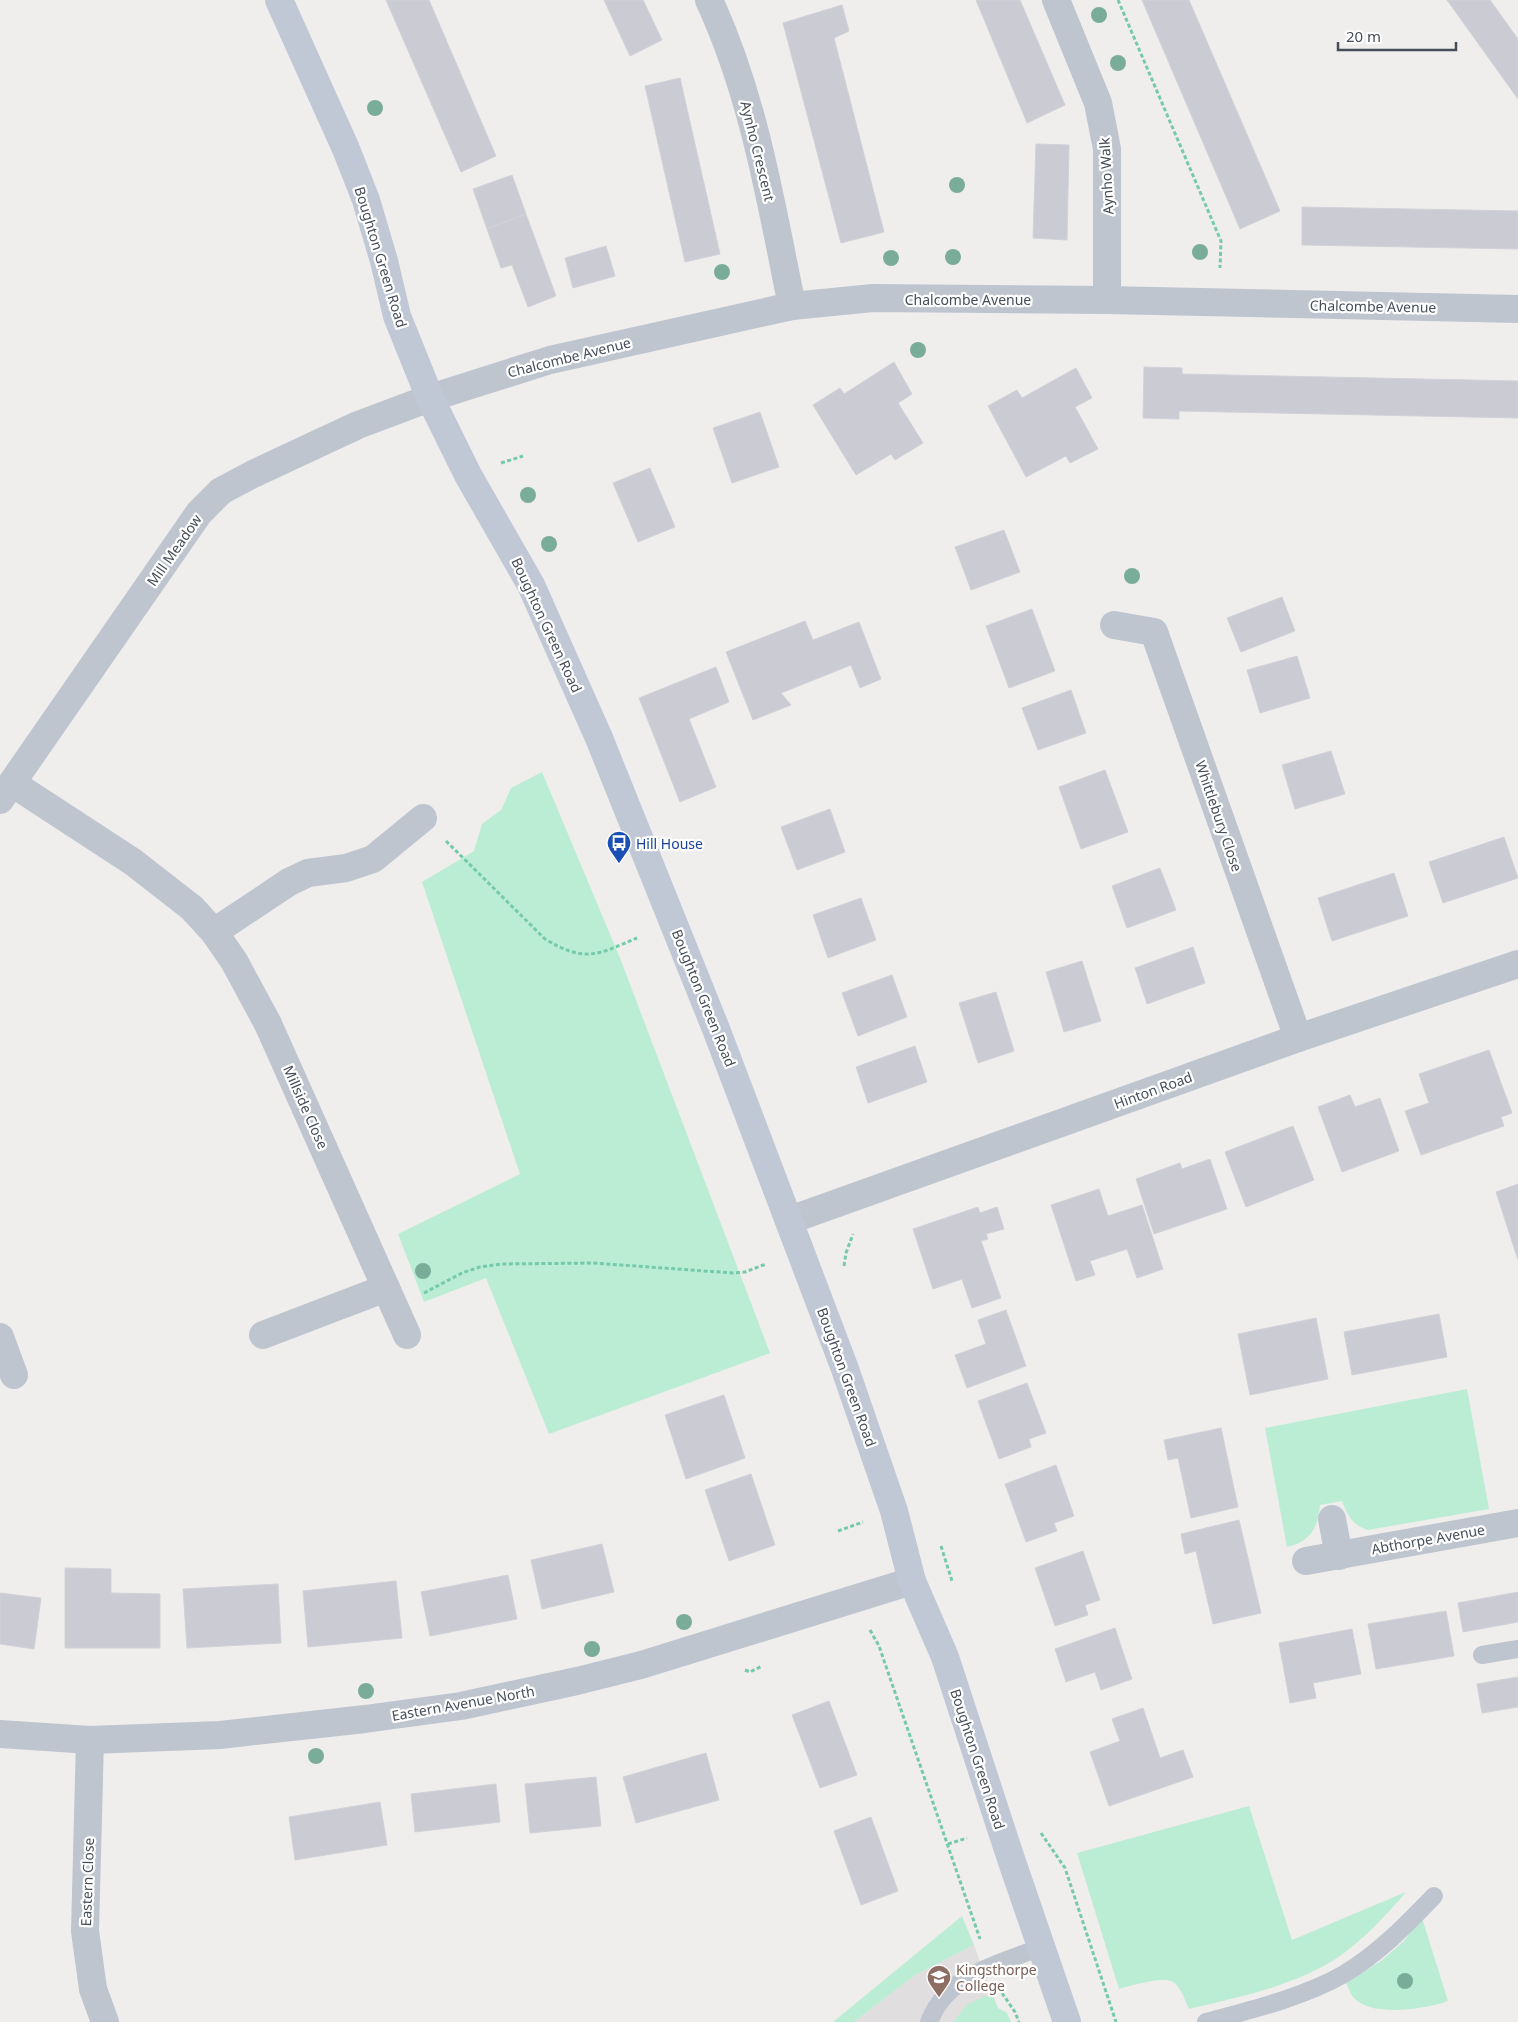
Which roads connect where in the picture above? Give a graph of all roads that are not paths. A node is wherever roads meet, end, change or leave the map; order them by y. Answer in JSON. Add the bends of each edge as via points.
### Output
{"nodes":[{"id":1,"x":278,"y":0,"type":"edge"},
{"id":2,"x":709,"y":0,"type":"edge"},
{"id":3,"x":1056,"y":0,"type":"edge"},
{"id":4,"x":1107,"y":300,"type":"junction"},
{"id":5,"x":792,"y":306,"type":"junction"},
{"id":6,"x":1518,"y":309,"type":"edge"},
{"id":7,"x":430,"y":398,"type":"junction"},
{"id":8,"x":1114,"y":625,"type":"dead end"},
{"id":9,"x":6,"y":791,"type":"edge"},
{"id":10,"x":422,"y":818,"type":"road end"},
{"id":11,"x":214,"y":932,"type":"junction"},
{"id":12,"x":1516,"y":971,"type":"edge"},
{"id":13,"x":1298,"y":1038,"type":"junction"},
{"id":14,"x":790,"y":1220,"type":"junction"},
{"id":15,"x":390,"y":1298,"type":"junction"},
{"id":16,"x":263,"y":1335,"type":"dead end"},
{"id":17,"x":406,"y":1335,"type":"dead end"},
{"id":18,"x":0,"y":1337,"type":"edge"},
{"id":19,"x":14,"y":1375,"type":"dead end"},
{"id":20,"x":1332,"y":1519,"type":"dead end"},
{"id":21,"x":1518,"y":1523,"type":"edge"},
{"id":22,"x":1339,"y":1556,"type":"junction"},
{"id":23,"x":1306,"y":1561,"type":"dead end"},
{"id":24,"x":912,"y":1581,"type":"junction"},
{"id":25,"x":1518,"y":1649,"type":"edge"},
{"id":26,"x":1482,"y":1655,"type":"dead end"},
{"id":27,"x":0,"y":1734,"type":"edge"},
{"id":28,"x":90,"y":1740,"type":"junction"},
{"id":29,"x":1434,"y":1896,"type":"dead end"},
{"id":30,"x":1041,"y":1947,"type":"junction"},
{"id":31,"x":105,"y":2022,"type":"edge"},
{"id":32,"x":929,"y":2022,"type":"edge"},
{"id":33,"x":1067,"y":2022,"type":"edge"},
{"id":34,"x":1206,"y":2022,"type":"edge"}],
"edges":[{"from":1,"to":7,"type":"street","name":"Boughton Green Road","via":[[366,200],[397,316]]},
{"from":2,"to":5,"type":"street","name":"Aynho Crescent","via":[[735,63],[758,142]]},
{"from":3,"to":4,"type":"street","name":"Aynho Walk","via":[[1098,103],[1107,149]]},
{"from":4,"to":5,"type":"street","name":"Chalcombe Avenue","via":[[873,298]]},
{"from":4,"to":6,"type":"street","name":"Chalcombe Avenue"},
{"from":5,"to":7,"type":"street","name":"Chalcombe Avenue","via":[[559,358]]},
{"from":7,"to":9,"type":"street","name":"Mill Meadow","via":[[358,425],[221,492],[199,513]]},
{"from":7,"to":14,"type":"street","name":"Boughton Green Road","via":[[468,475],[531,586],[599,738]]},
{"from":8,"to":13,"type":"street","name":"Whittlebury Close","via":[[1154,632]]},
{"from":9,"to":11,"type":"street","name":"Millside Close","via":[[133,862],[192,908]]},
{"from":10,"to":11,"type":"street","via":[[373,859],[346,868],[326,869],[301,876]]},
{"from":11,"to":15,"type":"street","name":"Millside Close","via":[[234,961],[268,1024]]},
{"from":12,"to":13,"type":"street","name":"Hinton Road"},
{"from":13,"to":14,"type":"street","name":"Hinton Road"},
{"from":14,"to":24,"type":"street","name":"Boughton Green Road","via":[[889,1495]]},
{"from":15,"to":16,"type":"street"},
{"from":15,"to":17,"type":"street","name":"Millside Close"},
{"from":18,"to":19,"type":"street"},
{"from":20,"to":22,"type":"street"},
{"from":21,"to":22,"type":"street","name":"Abthorpe Avenue"},
{"from":22,"to":23,"type":"street","name":"Abthorpe Avenue"},
{"from":24,"to":28,"type":"street","name":"Eastern Avenue North","via":[[641,1665],[478,1703],[220,1735]]},
{"from":24,"to":30,"type":"street","name":"Boughton Green Road","via":[[945,1657]]},
{"from":25,"to":26,"type":"lane"},
{"from":27,"to":28,"type":"street","name":"Eastern Avenue North"},
{"from":28,"to":31,"type":"street","name":"Eastern Close","via":[[85,1931],[93,1990]]},
{"from":29,"to":34,"type":"lane","via":[[1379,1950],[1344,1974],[1310,1990]]},
{"from":30,"to":32,"type":"lane","via":[[984,1970],[951,1990],[938,2004]]},
{"from":30,"to":33,"type":"street","name":"Boughton Green Road"}]}
